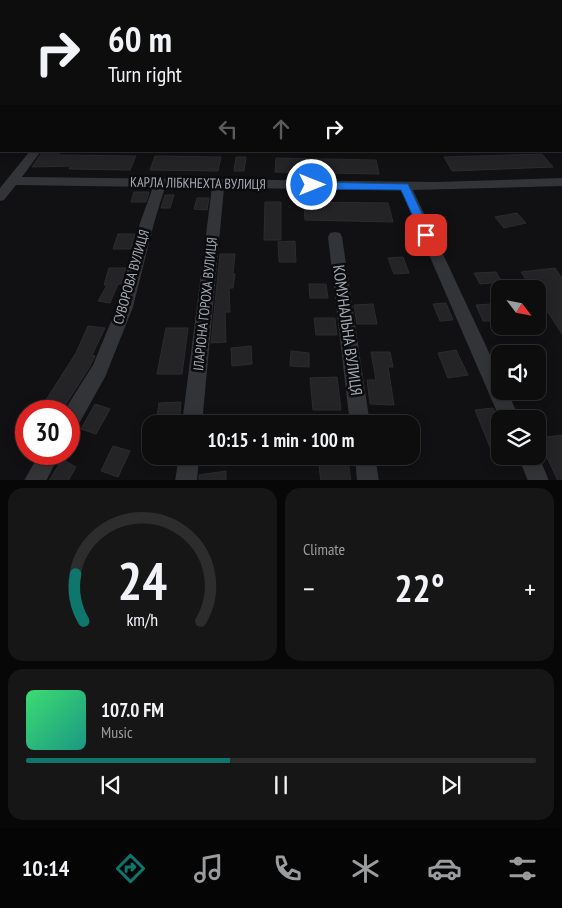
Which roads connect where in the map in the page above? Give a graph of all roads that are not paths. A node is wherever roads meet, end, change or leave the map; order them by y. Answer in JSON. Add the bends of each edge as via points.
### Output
{"nodes":[{"id":1,"x":35,"y":152,"type":"edge"},
{"id":2,"x":14,"y":181,"type":"junction"},
{"id":3,"x":161,"y":182,"type":"junction"},
{"id":4,"x":562,"y":182,"type":"edge"},
{"id":5,"x":218,"y":184,"type":"junction"},
{"id":6,"x":405,"y":186,"type":"junction"},
{"id":7,"x":0,"y":197,"type":"edge"},
{"id":8,"x":335,"y":237,"type":"dead end"},
{"id":9,"x":80,"y":403,"type":"edge"},
{"id":10,"x":506,"y":410,"type":"edge"},
{"id":11,"x":193,"y":415,"type":"edge"},
{"id":12,"x":359,"y":415,"type":"edge"},
{"id":13,"x":43,"y":465,"type":"edge"},
{"id":14,"x":188,"y":465,"type":"edge"},
{"id":15,"x":366,"y":465,"type":"edge"},
{"id":16,"x":532,"y":465,"type":"edge"},
{"id":17,"x":34,"y":480,"type":"edge"},
{"id":18,"x":186,"y":480,"type":"edge"},
{"id":19,"x":368,"y":480,"type":"edge"},
{"id":20,"x":539,"y":480,"type":"edge"}],
"edges":[{"from":1,"to":2,"type":"street"},
{"from":2,"to":3,"type":"street","name":"КАРЛА ЛІБКНЕХТА ВУЛИЦЯ"},
{"from":2,"to":7,"type":"street"},
{"from":3,"to":5,"type":"street","name":"КАРЛА ЛІБКНЕХТА ВУЛИЦЯ"},
{"from":3,"to":9,"type":"street","name":"СУВОРОВА ВУЛИЦЯ","via":[[125,307],[99,371]]},
{"from":4,"to":6,"type":"street","name":"КАРЛА ЛІБКНЕХТА ВУЛИЦЯ"},
{"from":5,"to":6,"type":"street","name":"КАРЛА ЛІБКНЕХТА ВУЛИЦЯ"},
{"from":5,"to":11,"type":"street","name":"ІЛАРІОНА ГОРОХА ВУЛИЦЯ"},
{"from":6,"to":10,"type":"street"},
{"from":8,"to":12,"type":"street","name":"КОМУНАЛЬНА ВУЛИЦЯ"},
{"from":13,"to":17,"type":"street"},
{"from":14,"to":18,"type":"street"},
{"from":15,"to":19,"type":"street"},
{"from":16,"to":20,"type":"street"}]}
